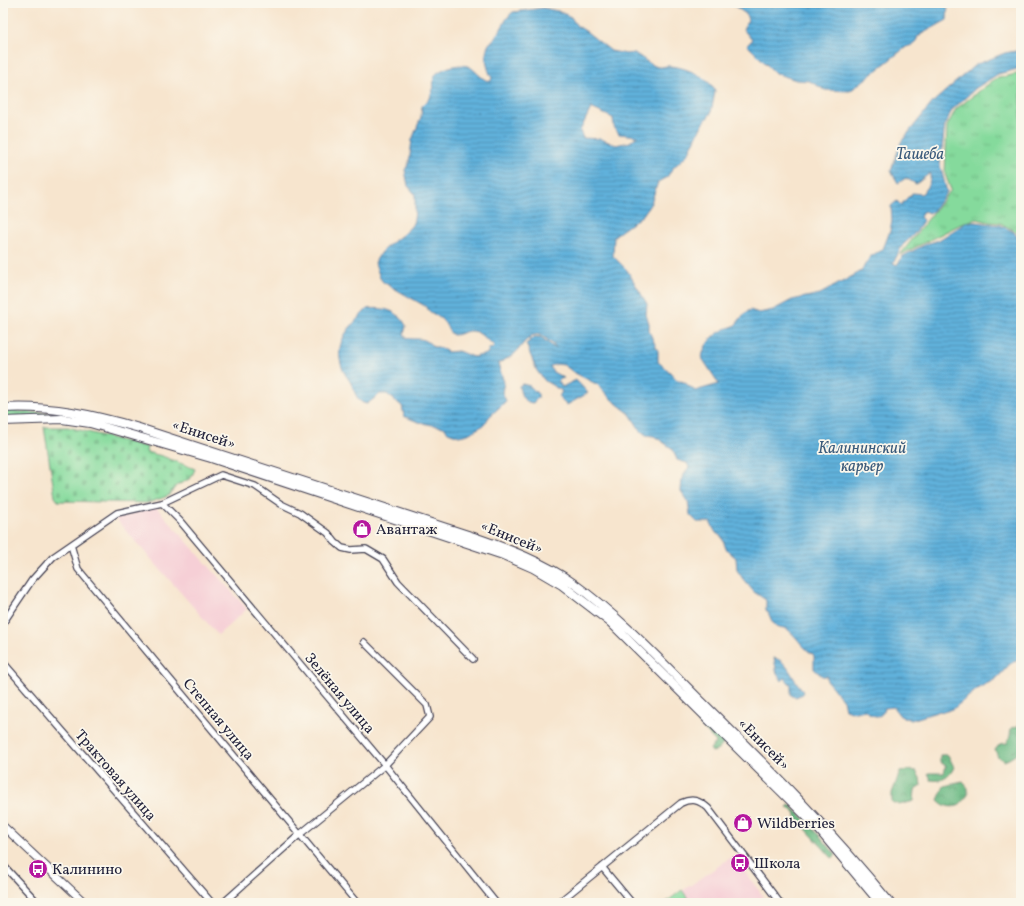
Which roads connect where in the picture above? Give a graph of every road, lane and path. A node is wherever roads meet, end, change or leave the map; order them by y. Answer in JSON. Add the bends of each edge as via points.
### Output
{"nodes":[{"id":1,"x":3,"y":408,"type":"edge"},
{"id":2,"x":3,"y":421,"type":"edge"},
{"id":3,"x":162,"y":503,"type":"junction"},
{"id":4,"x":71,"y":545,"type":"junction"},
{"id":5,"x":3,"y":623,"type":"edge"},
{"id":6,"x":364,"y":642,"type":"dead end"},
{"id":7,"x":473,"y":659,"type":"dead end"},
{"id":8,"x":3,"y":662,"type":"edge"},
{"id":9,"x":385,"y":765,"type":"junction"},
{"id":10,"x":3,"y":826,"type":"edge"},
{"id":11,"x":300,"y":834,"type":"junction"},
{"id":12,"x":3,"y":865,"type":"edge"},
{"id":13,"x":602,"y":867,"type":"junction"},
{"id":14,"x":38,"y":903,"type":"edge"},
{"id":15,"x":85,"y":903,"type":"edge"},
{"id":16,"x":212,"y":903,"type":"edge"},
{"id":17,"x":223,"y":903,"type":"edge"},
{"id":18,"x":357,"y":903,"type":"edge"},
{"id":19,"x":496,"y":903,"type":"edge"},
{"id":20,"x":558,"y":903,"type":"edge"},
{"id":21,"x":632,"y":903,"type":"edge"},
{"id":22,"x":780,"y":903,"type":"edge"},
{"id":23,"x":880,"y":903,"type":"edge"},
{"id":24,"x":890,"y":903,"type":"edge"}],
"edges":[{"from":1,"to":24,"type":"highway","name":"«Енисей»","via":[[69,411],[139,428],[474,537],[541,564],[572,582],[630,631],[826,827]]},
{"from":2,"to":23,"type":"highway","name":"«Енисей»","via":[[62,418],[90,423],[211,458],[503,554],[533,568],[562,585],[610,622],[667,677],[816,826]]},
{"from":3,"to":4,"type":"street","via":[[117,513]]},
{"from":3,"to":7,"type":"street","via":[[221,475],[256,486],[328,533],[342,548],[366,549],[383,560],[398,582]]},
{"from":3,"to":9,"type":"street","name":"Зелёная улица","via":[[180,521]]},
{"from":4,"to":5,"type":"street","via":[[44,565]]},
{"from":4,"to":11,"type":"street","name":"Степная улица","via":[[78,569]]},
{"from":6,"to":9,"type":"street","via":[[427,706],[430,717]]},
{"from":8,"to":16,"type":"street","name":"Трактовая улица"},
{"from":9,"to":11,"type":"street"},
{"from":9,"to":19,"type":"street","name":"Зелёная улица"},
{"from":10,"to":15,"type":"main road"},
{"from":11,"to":17,"type":"street"},
{"from":11,"to":18,"type":"street","name":"Степная улица"},
{"from":12,"to":14,"type":"street"},
{"from":13,"to":20,"type":"street"},
{"from":13,"to":21,"type":"street"},
{"from":13,"to":22,"type":"street","via":[[681,803],[690,799],[700,801]]}]}
